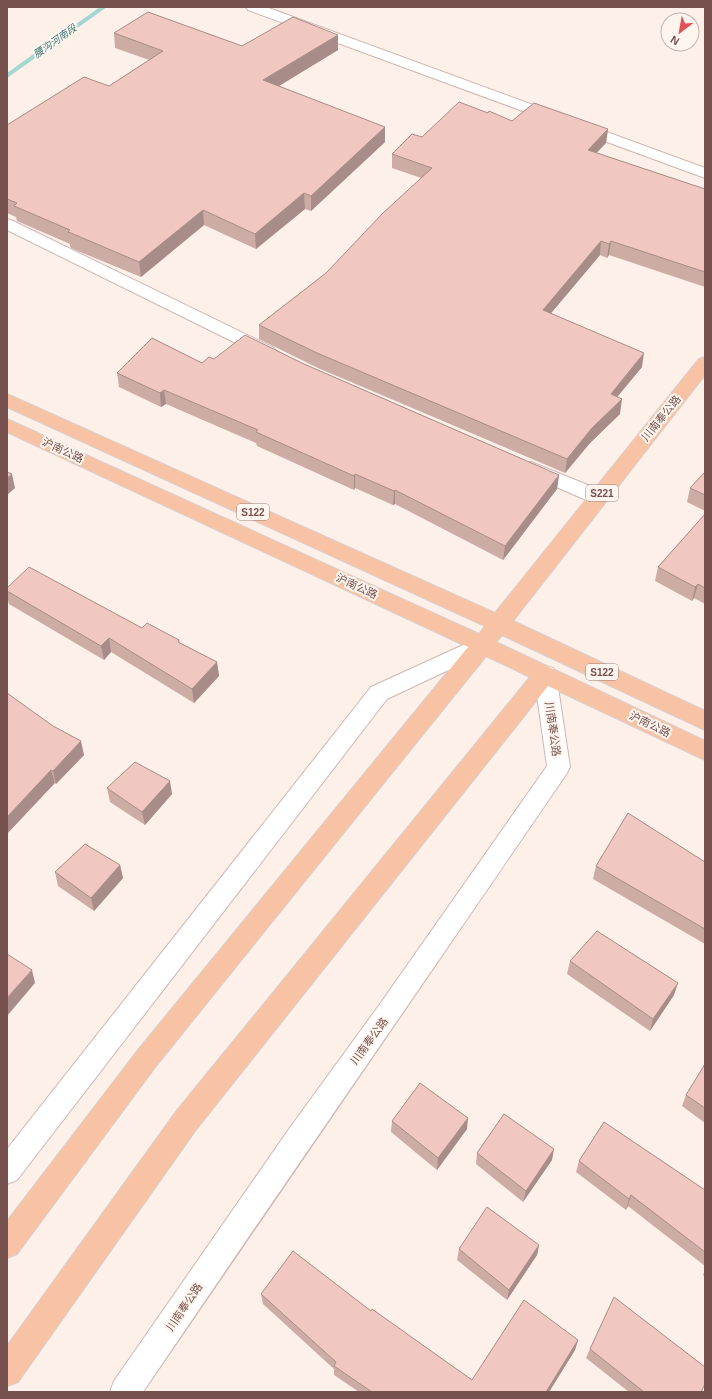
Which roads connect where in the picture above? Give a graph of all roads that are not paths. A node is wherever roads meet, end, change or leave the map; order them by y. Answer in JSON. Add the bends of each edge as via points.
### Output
{"nodes":[{"id":1,"x":253,"y":7,"type":"edge"},
{"id":2,"x":705,"y":173,"type":"edge"},
{"id":3,"x":7,"y":224,"type":"edge"},
{"id":4,"x":282,"y":359,"type":"edge"},
{"id":5,"x":705,"y":363,"type":"edge"},
{"id":6,"x":7,"y":400,"type":"edge"},
{"id":7,"x":7,"y":425,"type":"edge"},
{"id":8,"x":519,"y":463,"type":"edge"},
{"id":9,"x":598,"y":497,"type":"junction"},
{"id":10,"x":499,"y":624,"type":"junction"},
{"id":11,"x":483,"y":644,"type":"junction"},
{"id":12,"x":545,"y":674,"type":"junction"},
{"id":13,"x":705,"y":721,"type":"edge"},
{"id":14,"x":705,"y":751,"type":"edge"},
{"id":15,"x":7,"y":1171,"type":"edge"},
{"id":16,"x":7,"y":1244,"type":"edge"},
{"id":17,"x":7,"y":1371,"type":"edge"},
{"id":18,"x":125,"y":1392,"type":"edge"}],
"edges":[{"from":1,"to":2,"type":"street"},
{"from":3,"to":4,"type":"street"},
{"from":5,"to":9,"type":"main road","name":"川南奉公路","number":"S221"},
{"from":6,"to":10,"type":"main road","name":"沪南公路","number":"S122"},
{"from":7,"to":11,"type":"main road","name":"沪南公路","number":"S122"},
{"from":8,"to":9,"type":"street"},
{"from":9,"to":10,"type":"main road","name":"川南奉公路","number":"S221"},
{"from":10,"to":11,"type":"main road","name":"川南奉公路"},
{"from":10,"to":12,"type":"main road"},
{"from":10,"to":13,"type":"main road","name":"沪南公路","number":"S122"},
{"from":11,"to":12,"type":"main road","name":"沪南公路","number":"S122"},
{"from":11,"to":15,"type":"street","via":[[378,693]]},
{"from":11,"to":16,"type":"main road","name":"川南奉公路","via":[[147,1058]]},
{"from":12,"to":14,"type":"main road","name":"沪南公路","number":"S122"},
{"from":12,"to":17,"type":"main road","via":[[185,1122]]},
{"from":12,"to":18,"type":"street","name":"川南奉公路","via":[[558,768]]}]}
